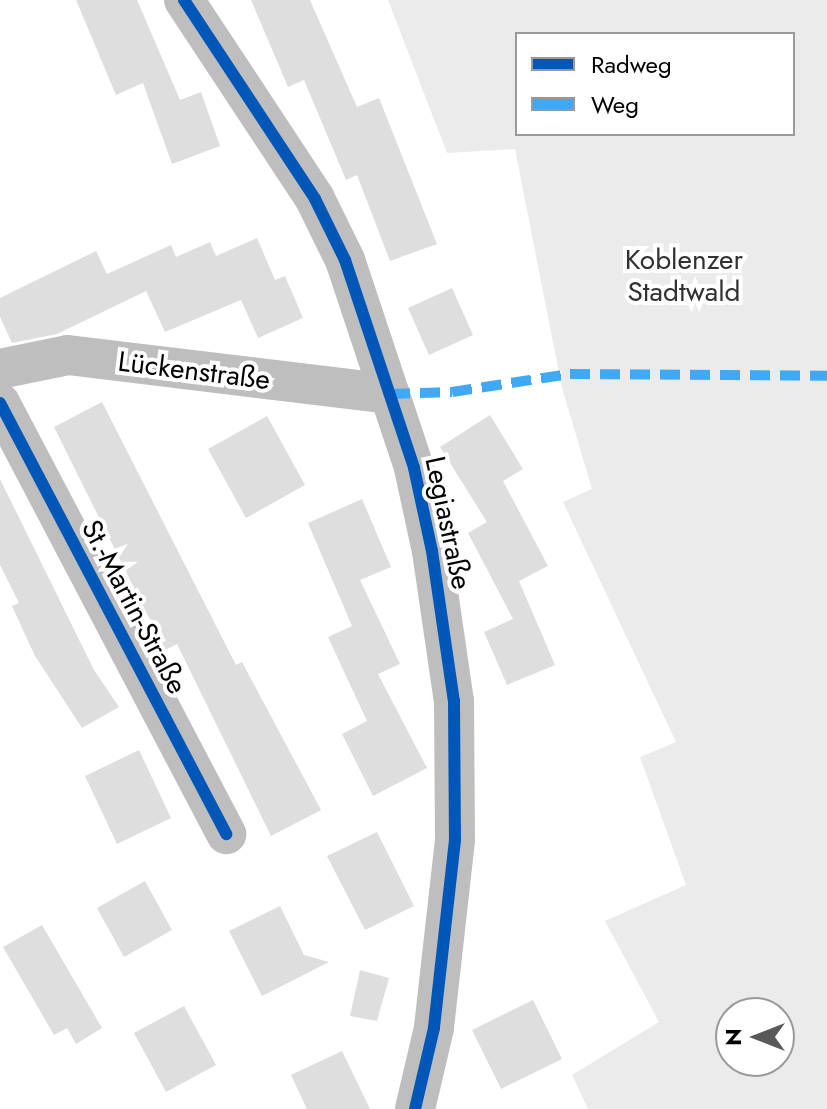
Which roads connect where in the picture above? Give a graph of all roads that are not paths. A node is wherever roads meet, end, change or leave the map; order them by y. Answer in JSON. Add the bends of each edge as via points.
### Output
{"nodes":[{"id":1,"x":184,"y":0,"type":"edge"},
{"id":2,"x":0,"y":369,"type":"edge"},
{"id":3,"x":390,"y":394,"type":"junction"},
{"id":4,"x":0,"y":403,"type":"edge"},
{"id":5,"x":226,"y":834,"type":"dead end"},
{"id":6,"x":415,"y":1109,"type":"edge"}],
"edges":[{"from":1,"to":3,"type":"street","name":"Legiastraße","via":[[315,199],[345,260]]},
{"from":2,"to":3,"type":"street","name":"Lückenstraße","via":[[68,355]]},
{"from":3,"to":6,"type":"street","name":"Legiastraße","via":[[414,468],[432,551],[454,701],[452,868],[434,1028]]},
{"from":4,"to":5,"type":"street","name":"St.-Martin-Straße"}]}
